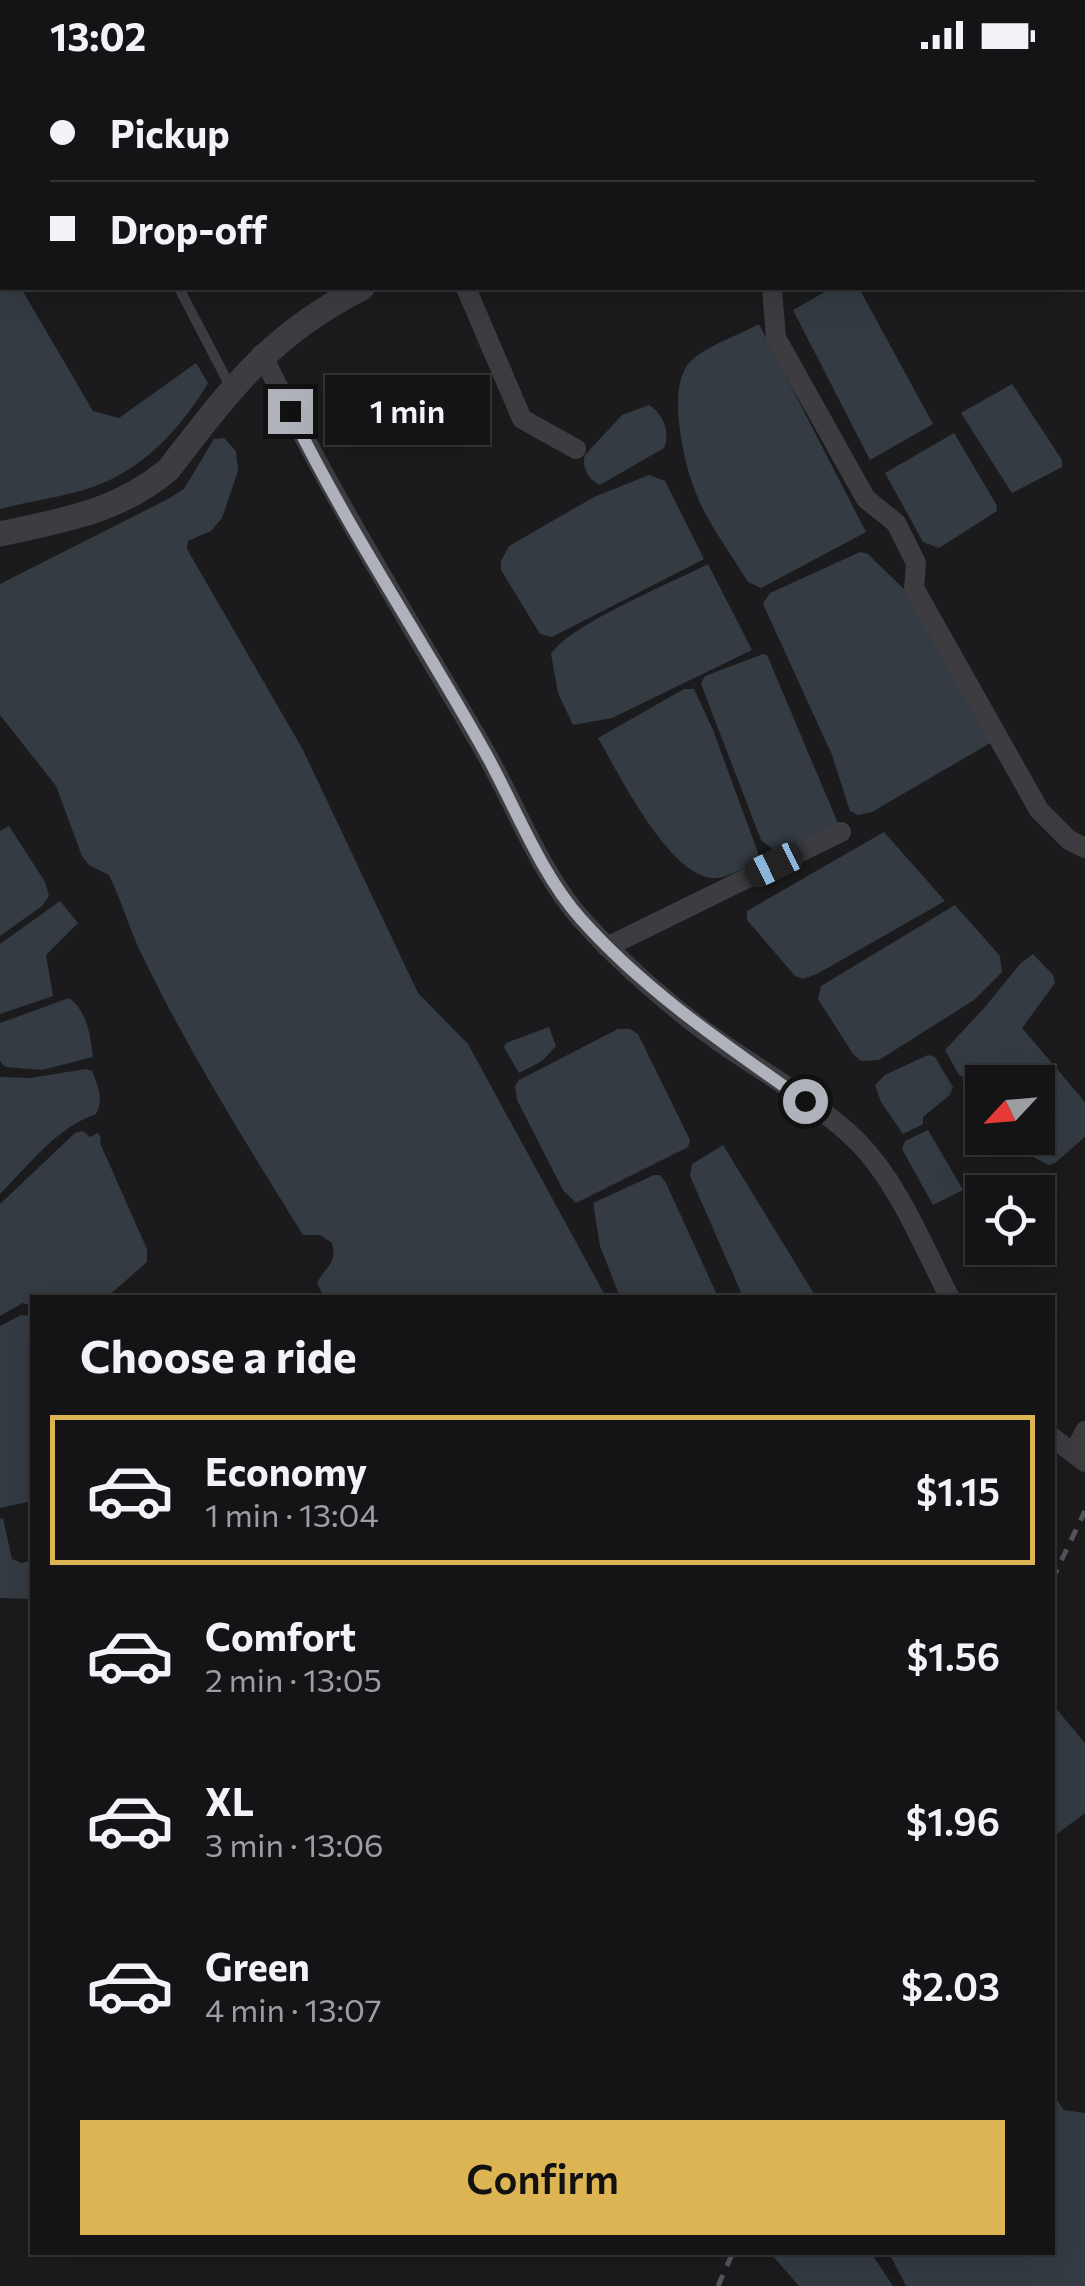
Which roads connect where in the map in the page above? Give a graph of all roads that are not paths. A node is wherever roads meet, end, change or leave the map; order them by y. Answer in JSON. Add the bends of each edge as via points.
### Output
{"nodes":[{"id":1,"x":179,"y":290,"type":"edge"},
{"id":2,"x":356,"y":290,"type":"edge"},
{"id":3,"x":467,"y":290,"type":"edge"},
{"id":4,"x":772,"y":290,"type":"edge"},
{"id":5,"x":262,"y":354,"type":"junction"},
{"id":6,"x":234,"y":386,"type":"junction"},
{"id":7,"x":576,"y":450,"type":"dead end"},
{"id":8,"x":0,"y":534,"type":"edge"},
{"id":9,"x":841,"y":832,"type":"dead end"},
{"id":10,"x":1085,"y":848,"type":"edge"},
{"id":11,"x":608,"y":947,"type":"junction"},
{"id":12,"x":948,"y":1295,"type":"edge"},
{"id":13,"x":1085,"y":1431,"type":"edge"},
{"id":14,"x":1055,"y":1439,"type":"edge"},
{"id":15,"x":1080,"y":1458,"type":"edge"}],
"edges":[{"from":1,"to":6,"type":"lane"},
{"from":2,"to":5,"type":"street"},
{"from":3,"to":7,"type":"street","via":[[522,419]]},
{"from":4,"to":10,"type":"street","via":[[776,338],[866,500],[896,523],[916,563],[914,588],[1039,810]]},
{"from":5,"to":6,"type":"street"},
{"from":5,"to":11,"type":"street","via":[[557,886]]},
{"from":6,"to":8,"type":"street","via":[[150,485],[104,510]]},
{"from":9,"to":11,"type":"street"},
{"from":11,"to":12,"type":"street","via":[[713,1037],[860,1145],[886,1178]]},
{"from":13,"to":15,"type":"street"},
{"from":14,"to":15,"type":"street"}]}
